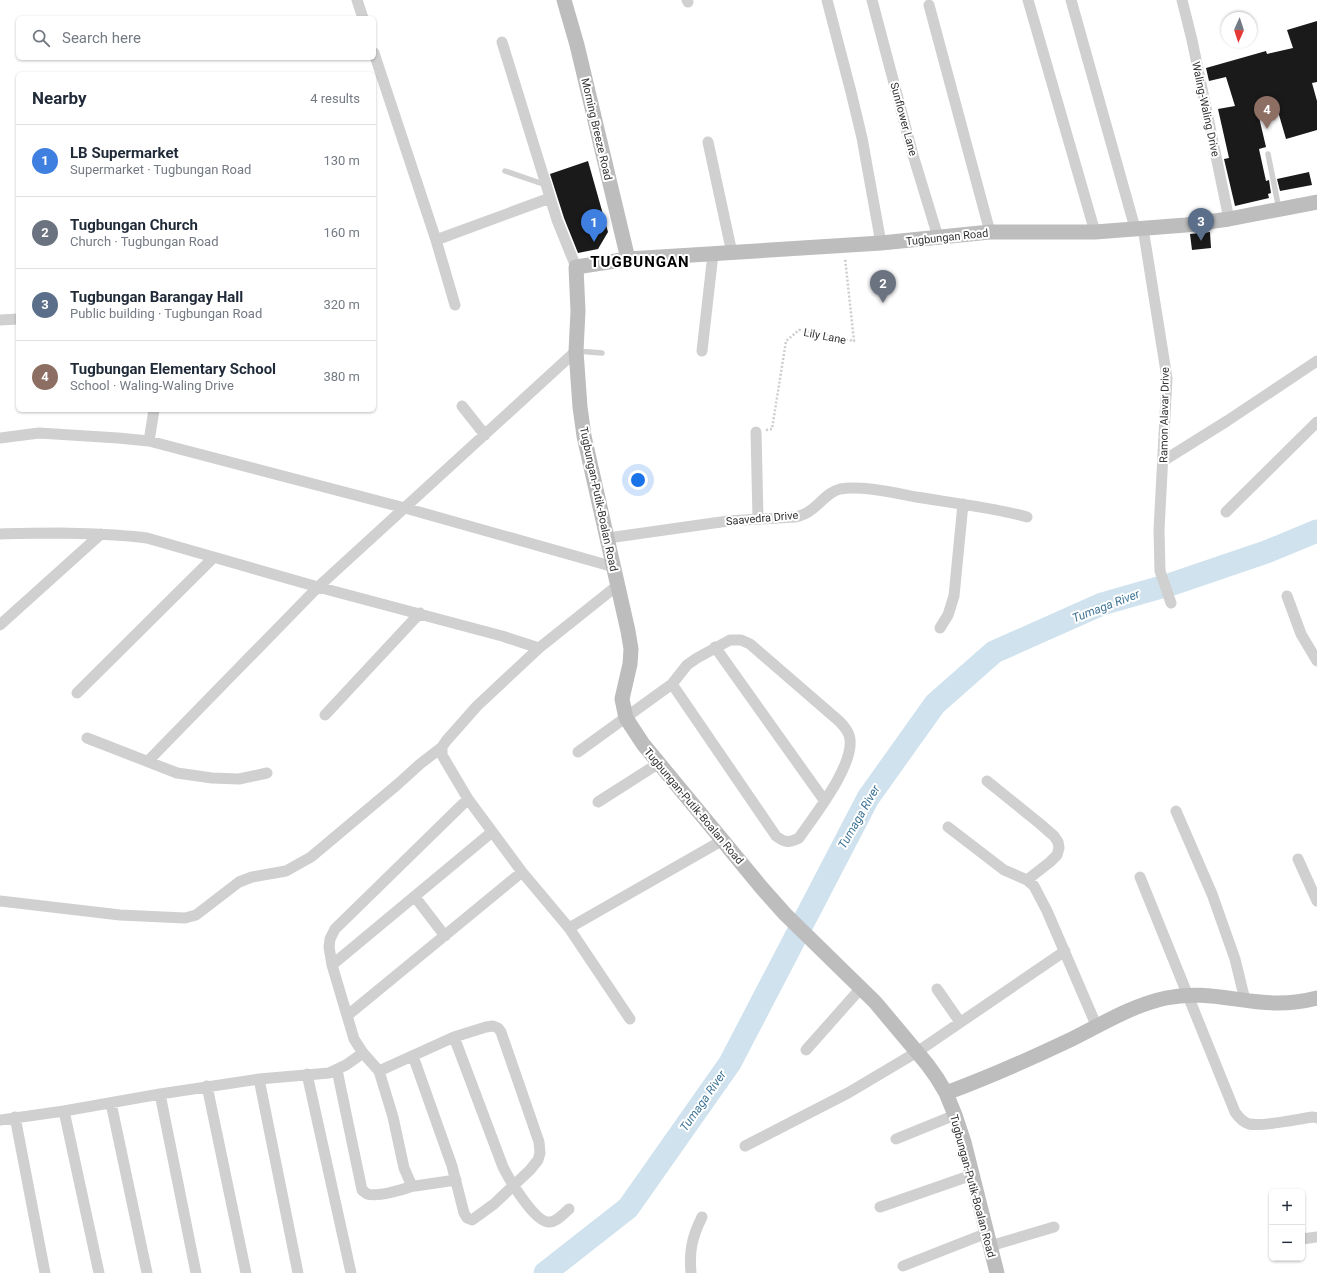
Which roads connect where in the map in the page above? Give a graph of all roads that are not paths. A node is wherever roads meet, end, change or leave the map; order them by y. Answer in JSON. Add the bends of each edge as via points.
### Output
{"nodes":[{"id":1,"x":357,"y":0,"type":"edge"},
{"id":2,"x":564,"y":0,"type":"edge"},
{"id":3,"x":827,"y":0,"type":"edge"},
{"id":4,"x":872,"y":0,"type":"edge"},
{"id":5,"x":1028,"y":0,"type":"edge"},
{"id":6,"x":1071,"y":0,"type":"edge"},
{"id":7,"x":1182,"y":0,"type":"edge"},
{"id":8,"x":929,"y":5,"type":"dead end"},
{"id":9,"x":362,"y":16,"type":"edge"},
{"id":10,"x":502,"y":42,"type":"dead end"},
{"id":11,"x":376,"y":59,"type":"edge"},
{"id":12,"x":708,"y":142,"type":"dead end"},
{"id":13,"x":1268,"y":154,"type":"dead end"},
{"id":14,"x":504,"y":171,"type":"dead end"},
{"id":15,"x":547,"y":186,"type":"junction"},
{"id":16,"x":550,"y":198,"type":"junction"},
{"id":17,"x":1317,"y":202,"type":"edge"},
{"id":18,"x":1279,"y":209,"type":"junction"},
{"id":19,"x":1229,"y":219,"type":"junction"},
{"id":20,"x":1139,"y":228,"type":"junction"},
{"id":21,"x":990,"y":232,"type":"junction"},
{"id":22,"x":1095,"y":232,"type":"junction"},
{"id":23,"x":938,"y":237,"type":"junction"},
{"id":24,"x":436,"y":240,"type":"junction"},
{"id":25,"x":881,"y":243,"type":"junction"},
{"id":26,"x":732,"y":253,"type":"junction"},
{"id":27,"x":713,"y":254,"type":"junction"},
{"id":28,"x":628,"y":259,"type":"junction"},
{"id":29,"x":576,"y":267,"type":"junction"},
{"id":30,"x":455,"y":305,"type":"dead end"},
{"id":31,"x":16,"y":319,"type":"edge"},
{"id":32,"x":0,"y":320,"type":"edge"},
{"id":33,"x":576,"y":351,"type":"junction"},
{"id":34,"x":702,"y":351,"type":"dead end"},
{"id":35,"x":602,"y":353,"type":"dead end"},
{"id":36,"x":1317,"y":361,"type":"edge"},
{"id":37,"x":462,"y":406,"type":"dead end"},
{"id":38,"x":154,"y":412,"type":"edge"},
{"id":39,"x":1317,"y":422,"type":"edge"},
{"id":40,"x":756,"y":432,"type":"road end"},
{"id":41,"x":485,"y":435,"type":"junction"},
{"id":42,"x":0,"y":438,"type":"edge"},
{"id":43,"x":149,"y":441,"type":"junction"},
{"id":44,"x":1163,"y":461,"type":"junction"},
{"id":45,"x":963,"y":504,"type":"junction"},
{"id":46,"x":405,"y":508,"type":"junction"},
{"id":47,"x":1226,"y":512,"type":"dead end"},
{"id":48,"x":1027,"y":517,"type":"dead end"},
{"id":49,"x":758,"y":518,"type":"junction"},
{"id":50,"x":0,"y":534,"type":"edge"},
{"id":51,"x":101,"y":534,"type":"junction"},
{"id":52,"x":608,"y":538,"type":"junction"},
{"id":53,"x":213,"y":558,"type":"junction"},
{"id":54,"x":614,"y":567,"type":"junction"},
{"id":55,"x":618,"y":584,"type":"junction"},
{"id":56,"x":318,"y":587,"type":"junction"},
{"id":57,"x":1287,"y":596,"type":"dead end"},
{"id":58,"x":1171,"y":603,"type":"dead end"},
{"id":59,"x":420,"y":613,"type":"junction"},
{"id":60,"x":0,"y":625,"type":"edge"},
{"id":61,"x":940,"y":628,"type":"dead end"},
{"id":62,"x":715,"y":647,"type":"junction"},
{"id":63,"x":539,"y":648,"type":"junction"},
{"id":64,"x":1317,"y":660,"type":"edge"},
{"id":65,"x":672,"y":684,"type":"junction"},
{"id":66,"x":77,"y":693,"type":"dead end"},
{"id":67,"x":325,"y":715,"type":"dead end"},
{"id":68,"x":626,"y":718,"type":"junction"},
{"id":69,"x":86,"y":738,"type":"dead end"},
{"id":70,"x":442,"y":747,"type":"junction"},
{"id":71,"x":578,"y":752,"type":"dead end"},
{"id":72,"x":148,"y":761,"type":"junction"},
{"id":73,"x":659,"y":763,"type":"junction"},
{"id":74,"x":267,"y":773,"type":"dead end"},
{"id":75,"x":987,"y":781,"type":"dead end"},
{"id":76,"x":468,"y":799,"type":"junction"},
{"id":77,"x":824,"y":800,"type":"junction"},
{"id":78,"x":598,"y":802,"type":"dead end"},
{"id":79,"x":1176,"y":811,"type":"dead end"},
{"id":80,"x":948,"y":827,"type":"dead end"},
{"id":81,"x":492,"y":832,"type":"junction"},
{"id":82,"x":723,"y":840,"type":"junction"},
{"id":83,"x":1298,"y":859,"type":"dead end"},
{"id":84,"x":522,"y":872,"type":"junction"},
{"id":85,"x":1140,"y":877,"type":"dead end"},
{"id":86,"x":1027,"y":880,"type":"junction"},
{"id":87,"x":415,"y":897,"type":"junction"},
{"id":88,"x":0,"y":901,"type":"edge"},
{"id":89,"x":1317,"y":901,"type":"edge"},
{"id":90,"x":569,"y":928,"type":"junction"},
{"id":91,"x":445,"y":936,"type":"junction"},
{"id":92,"x":1065,"y":950,"type":"junction"},
{"id":93,"x":332,"y":966,"type":"junction"},
{"id":94,"x":861,"y":988,"type":"junction"},
{"id":95,"x":937,"y":989,"type":"dead end"},
{"id":96,"x":1188,"y":995,"type":"junction"},
{"id":97,"x":1317,"y":998,"type":"edge"},
{"id":98,"x":1245,"y":1000,"type":"junction"},
{"id":99,"x":348,"y":1016,"type":"junction"},
{"id":100,"x":630,"y":1019,"type":"dead end"},
{"id":101,"x":960,"y":1022,"type":"junction"},
{"id":102,"x":1097,"y":1027,"type":"junction"},
{"id":103,"x":454,"y":1037,"type":"junction"},
{"id":104,"x":806,"y":1050,"type":"dead end"},
{"id":105,"x":917,"y":1052,"type":"junction"},
{"id":106,"x":363,"y":1053,"type":"junction"},
{"id":107,"x":413,"y":1056,"type":"junction"},
{"id":108,"x":337,"y":1070,"type":"junction"},
{"id":109,"x":379,"y":1071,"type":"junction"},
{"id":110,"x":307,"y":1074,"type":"junction"},
{"id":111,"x":259,"y":1078,"type":"junction"},
{"id":112,"x":207,"y":1086,"type":"junction"},
{"id":113,"x":160,"y":1094,"type":"junction"},
{"id":114,"x":946,"y":1094,"type":"junction"},
{"id":115,"x":111,"y":1104,"type":"junction"},
{"id":116,"x":64,"y":1111,"type":"junction"},
{"id":117,"x":955,"y":1115,"type":"junction"},
{"id":118,"x":15,"y":1117,"type":"junction"},
{"id":119,"x":1317,"y":1118,"type":"edge"},
{"id":120,"x":0,"y":1120,"type":"edge"},
{"id":121,"x":896,"y":1139,"type":"dead end"},
{"id":122,"x":745,"y":1146,"type":"dead end"},
{"id":123,"x":972,"y":1175,"type":"junction"},
{"id":124,"x":456,"y":1180,"type":"junction"},
{"id":125,"x":412,"y":1186,"type":"junction"},
{"id":126,"x":513,"y":1186,"type":"junction"},
{"id":127,"x":880,"y":1207,"type":"dead end"},
{"id":128,"x":569,"y":1209,"type":"dead end"},
{"id":129,"x":702,"y":1217,"type":"dead end"},
{"id":130,"x":1054,"y":1227,"type":"dead end"},
{"id":131,"x":1317,"y":1238,"type":"edge"},
{"id":132,"x":1305,"y":1239,"type":"edge"},
{"id":133,"x":988,"y":1240,"type":"junction"},
{"id":134,"x":903,"y":1266,"type":"dead end"},
{"id":135,"x":45,"y":1273,"type":"edge"},
{"id":136,"x":98,"y":1273,"type":"edge"},
{"id":137,"x":147,"y":1273,"type":"edge"},
{"id":138,"x":196,"y":1273,"type":"edge"},
{"id":139,"x":246,"y":1273,"type":"edge"},
{"id":140,"x":298,"y":1273,"type":"edge"},
{"id":141,"x":351,"y":1273,"type":"edge"},
{"id":142,"x":691,"y":1273,"type":"edge"},
{"id":143,"x":997,"y":1273,"type":"edge"}],
"edges":[{"from":1,"to":9,"type":"street"},
{"from":2,"to":28,"type":"main road","name":"Morning Breeze Road","via":[[583,68]]},
{"from":3,"to":25,"type":"street","via":[[860,130]]},
{"from":4,"to":23,"type":"street","name":"Sunflower Lane","via":[[913,155]]},
{"from":5,"to":22,"type":"street"},
{"from":6,"to":20,"type":"street","name":"Ramon Alavar Drive"},
{"from":7,"to":19,"type":"street","name":"Waling-Waling Drive"},
{"from":8,"to":21,"type":"street"},
{"from":10,"to":15,"type":"street"},
{"from":11,"to":24,"type":"street"},
{"from":12,"to":26,"type":"street"},
{"from":13,"to":18,"type":"lane"},
{"from":14,"to":15,"type":"lane"},
{"from":15,"to":16,"type":"street"},
{"from":16,"to":24,"type":"street"},
{"from":16,"to":29,"type":"street"},
{"from":17,"to":18,"type":"main road","name":"Tugbungan Road"},
{"from":18,"to":19,"type":"main road","name":"Tugbungan Road"},
{"from":19,"to":20,"type":"main road","name":"Tugbungan Road"},
{"from":20,"to":22,"type":"main road","name":"Tugbungan Road"},
{"from":20,"to":44,"type":"street","name":"Ramon Alavar Drive","via":[[1167,378]]},
{"from":21,"to":22,"type":"main road","name":"Tugbungan Road"},
{"from":21,"to":23,"type":"main road","name":"Tugbungan Road"},
{"from":23,"to":25,"type":"main road","name":"Tugbungan Road"},
{"from":24,"to":30,"type":"street"},
{"from":25,"to":26,"type":"main road","name":"Tugbungan Road"},
{"from":26,"to":27,"type":"main road","name":"Tugbungan Road"},
{"from":27,"to":28,"type":"main road","name":"Tugbungan Road"},
{"from":27,"to":34,"type":"street"},
{"from":28,"to":29,"type":"main road","name":"Tugbungan Road"},
{"from":29,"to":33,"type":"main road","name":"Tugbungan-Putik-Boalan Road"},
{"from":31,"to":32,"type":"street"},
{"from":33,"to":35,"type":"lane"},
{"from":33,"to":41,"type":"street"},
{"from":33,"to":52,"type":"main road","name":"Tugbungan-Putik-Boalan Road","via":[[584,436]]},
{"from":36,"to":44,"type":"street"},
{"from":37,"to":41,"type":"street"},
{"from":38,"to":43,"type":"street"},
{"from":39,"to":47,"type":"street"},
{"from":40,"to":49,"type":"street"},
{"from":41,"to":46,"type":"street"},
{"from":42,"to":43,"type":"street","via":[[40,433]]},
{"from":43,"to":46,"type":"street"},
{"from":44,"to":58,"type":"street","name":"Ramon Alavar Drive","via":[[1159,530],[1160,571]]},
{"from":45,"to":48,"type":"street","name":"Saavedra Drive"},
{"from":45,"to":49,"type":"street","name":"Saavedra Drive","via":[[851,488],[831,493],[812,510],[795,518]]},
{"from":45,"to":61,"type":"street","via":[[954,596]]},
{"from":46,"to":54,"type":"street"},
{"from":46,"to":56,"type":"street"},
{"from":49,"to":52,"type":"street","name":"Saavedra Drive"},
{"from":50,"to":51,"type":"street"},
{"from":51,"to":53,"type":"street","via":[[147,538]]},
{"from":51,"to":60,"type":"street"},
{"from":52,"to":54,"type":"main road","name":"Tugbungan-Putik-Boalan Road"},
{"from":53,"to":56,"type":"street"},
{"from":53,"to":66,"type":"street"},
{"from":54,"to":55,"type":"main road","name":"Tugbungan-Putik-Boalan Road"},
{"from":55,"to":63,"type":"street"},
{"from":55,"to":68,"type":"main road","name":"Tugbungan-Putik-Boalan Road","via":[[631,649],[622,699]]},
{"from":56,"to":59,"type":"street"},
{"from":56,"to":72,"type":"street"},
{"from":57,"to":64,"type":"street","via":[[1301,634]]},
{"from":59,"to":63,"type":"street"},
{"from":59,"to":67,"type":"street"},
{"from":62,"to":65,"type":"street","via":[[688,665]]},
{"from":62,"to":77,"type":"street"},
{"from":62,"to":77,"type":"street","via":[[730,640],[741,640],[750,644],[846,729],[850,736],[850,752],[845,766]]},
{"from":63,"to":70,"type":"street","via":[[477,706]]},
{"from":65,"to":68,"type":"street"},
{"from":65,"to":77,"type":"street","via":[[776,836],[783,842],[799,838]]},
{"from":68,"to":71,"type":"street"},
{"from":68,"to":73,"type":"main road","name":"Tugbungan-Putik-Boalan Road"},
{"from":69,"to":72,"type":"street"},
{"from":70,"to":76,"type":"street","via":[[442,755]]},
{"from":70,"to":88,"type":"street","via":[[311,857],[286,870],[239,882],[191,917],[120,915]]},
{"from":72,"to":74,"type":"street","via":[[177,773],[212,778],[239,779]]},
{"from":73,"to":78,"type":"street"},
{"from":73,"to":82,"type":"main road","name":"Tugbungan-Putik-Boalan Road"},
{"from":75,"to":86,"type":"street","via":[[1039,823],[1058,842],[1057,855]]},
{"from":76,"to":81,"type":"street"},
{"from":76,"to":93,"type":"street","via":[[335,928],[328,947]]},
{"from":79,"to":98,"type":"street","via":[[1212,894]]},
{"from":80,"to":86,"type":"street","via":[[1004,870]]},
{"from":81,"to":84,"type":"street"},
{"from":81,"to":87,"type":"street"},
{"from":82,"to":90,"type":"street"},
{"from":82,"to":94,"type":"main road","name":"Tugbungan-Putik-Boalan Road","via":[[785,914]]},
{"from":83,"to":89,"type":"street"},
{"from":84,"to":90,"type":"street"},
{"from":84,"to":91,"type":"street"},
{"from":85,"to":96,"type":"street"},
{"from":86,"to":92,"type":"street","via":[[1040,897]]},
{"from":87,"to":91,"type":"street"},
{"from":87,"to":93,"type":"street"},
{"from":90,"to":100,"type":"street"},
{"from":91,"to":99,"type":"street"},
{"from":92,"to":101,"type":"street"},
{"from":92,"to":102,"type":"street"},
{"from":93,"to":99,"type":"street"},
{"from":94,"to":104,"type":"street"},
{"from":94,"to":105,"type":"main road","name":"Tugbungan-Putik-Boalan Road"},
{"from":95,"to":101,"type":"street"},
{"from":96,"to":98,"type":"main road"},
{"from":96,"to":102,"type":"main road","via":[[1143,1004]]},
{"from":96,"to":119,"type":"street","via":[[1235,1112],[1241,1120],[1249,1124],[1261,1124]]},
{"from":97,"to":98,"type":"main road","via":[[1291,1003]]},
{"from":99,"to":106,"type":"street","via":[[354,1039]]},
{"from":101,"to":105,"type":"street"},
{"from":102,"to":114,"type":"main road","via":[[1028,1060]]},
{"from":103,"to":107,"type":"street"},
{"from":103,"to":126,"type":"street","via":[[503,1167]]},
{"from":103,"to":126,"type":"street","via":[[493,1026],[501,1032],[539,1142],[540,1153],[530,1170]]},
{"from":105,"to":114,"type":"main road","name":"Tugbungan-Putik-Boalan Road"},
{"from":105,"to":122,"type":"street","via":[[848,1093]]},
{"from":106,"to":108,"type":"street"},
{"from":106,"to":109,"type":"street"},
{"from":107,"to":109,"type":"street"},
{"from":107,"to":124,"type":"street"},
{"from":108,"to":110,"type":"street","via":[[323,1074]]},
{"from":108,"to":125,"type":"street","via":[[362,1190],[366,1194],[375,1194],[400,1191]]},
{"from":109,"to":125,"type":"street","via":[[404,1168]]},
{"from":110,"to":111,"type":"street"},
{"from":110,"to":141,"type":"street"},
{"from":111,"to":112,"type":"street"},
{"from":111,"to":140,"type":"street"},
{"from":112,"to":113,"type":"street"},
{"from":112,"to":139,"type":"street"},
{"from":113,"to":115,"type":"street"},
{"from":113,"to":138,"type":"street"},
{"from":114,"to":117,"type":"main road","name":"Tugbungan-Putik-Boalan Road"},
{"from":115,"to":116,"type":"street"},
{"from":115,"to":137,"type":"street"},
{"from":116,"to":118,"type":"street"},
{"from":116,"to":136,"type":"street"},
{"from":117,"to":121,"type":"street"},
{"from":117,"to":123,"type":"main road","name":"Tugbungan-Putik-Boalan Road"},
{"from":118,"to":120,"type":"street"},
{"from":118,"to":135,"type":"street"},
{"from":123,"to":127,"type":"street"},
{"from":123,"to":133,"type":"main road","name":"Tugbungan-Putik-Boalan Road"},
{"from":124,"to":125,"type":"street"},
{"from":124,"to":126,"type":"street","via":[[464,1213],[470,1220],[494,1204]]},
{"from":126,"to":128,"type":"street","via":[[537,1216],[547,1222],[552,1222]]},
{"from":129,"to":142,"type":"street","via":[[691,1248]]},
{"from":130,"to":133,"type":"street"},
{"from":131,"to":132,"type":"street"},
{"from":133,"to":134,"type":"street"},
{"from":133,"to":143,"type":"main road","name":"Tugbungan-Putik-Boalan Road"}]}
